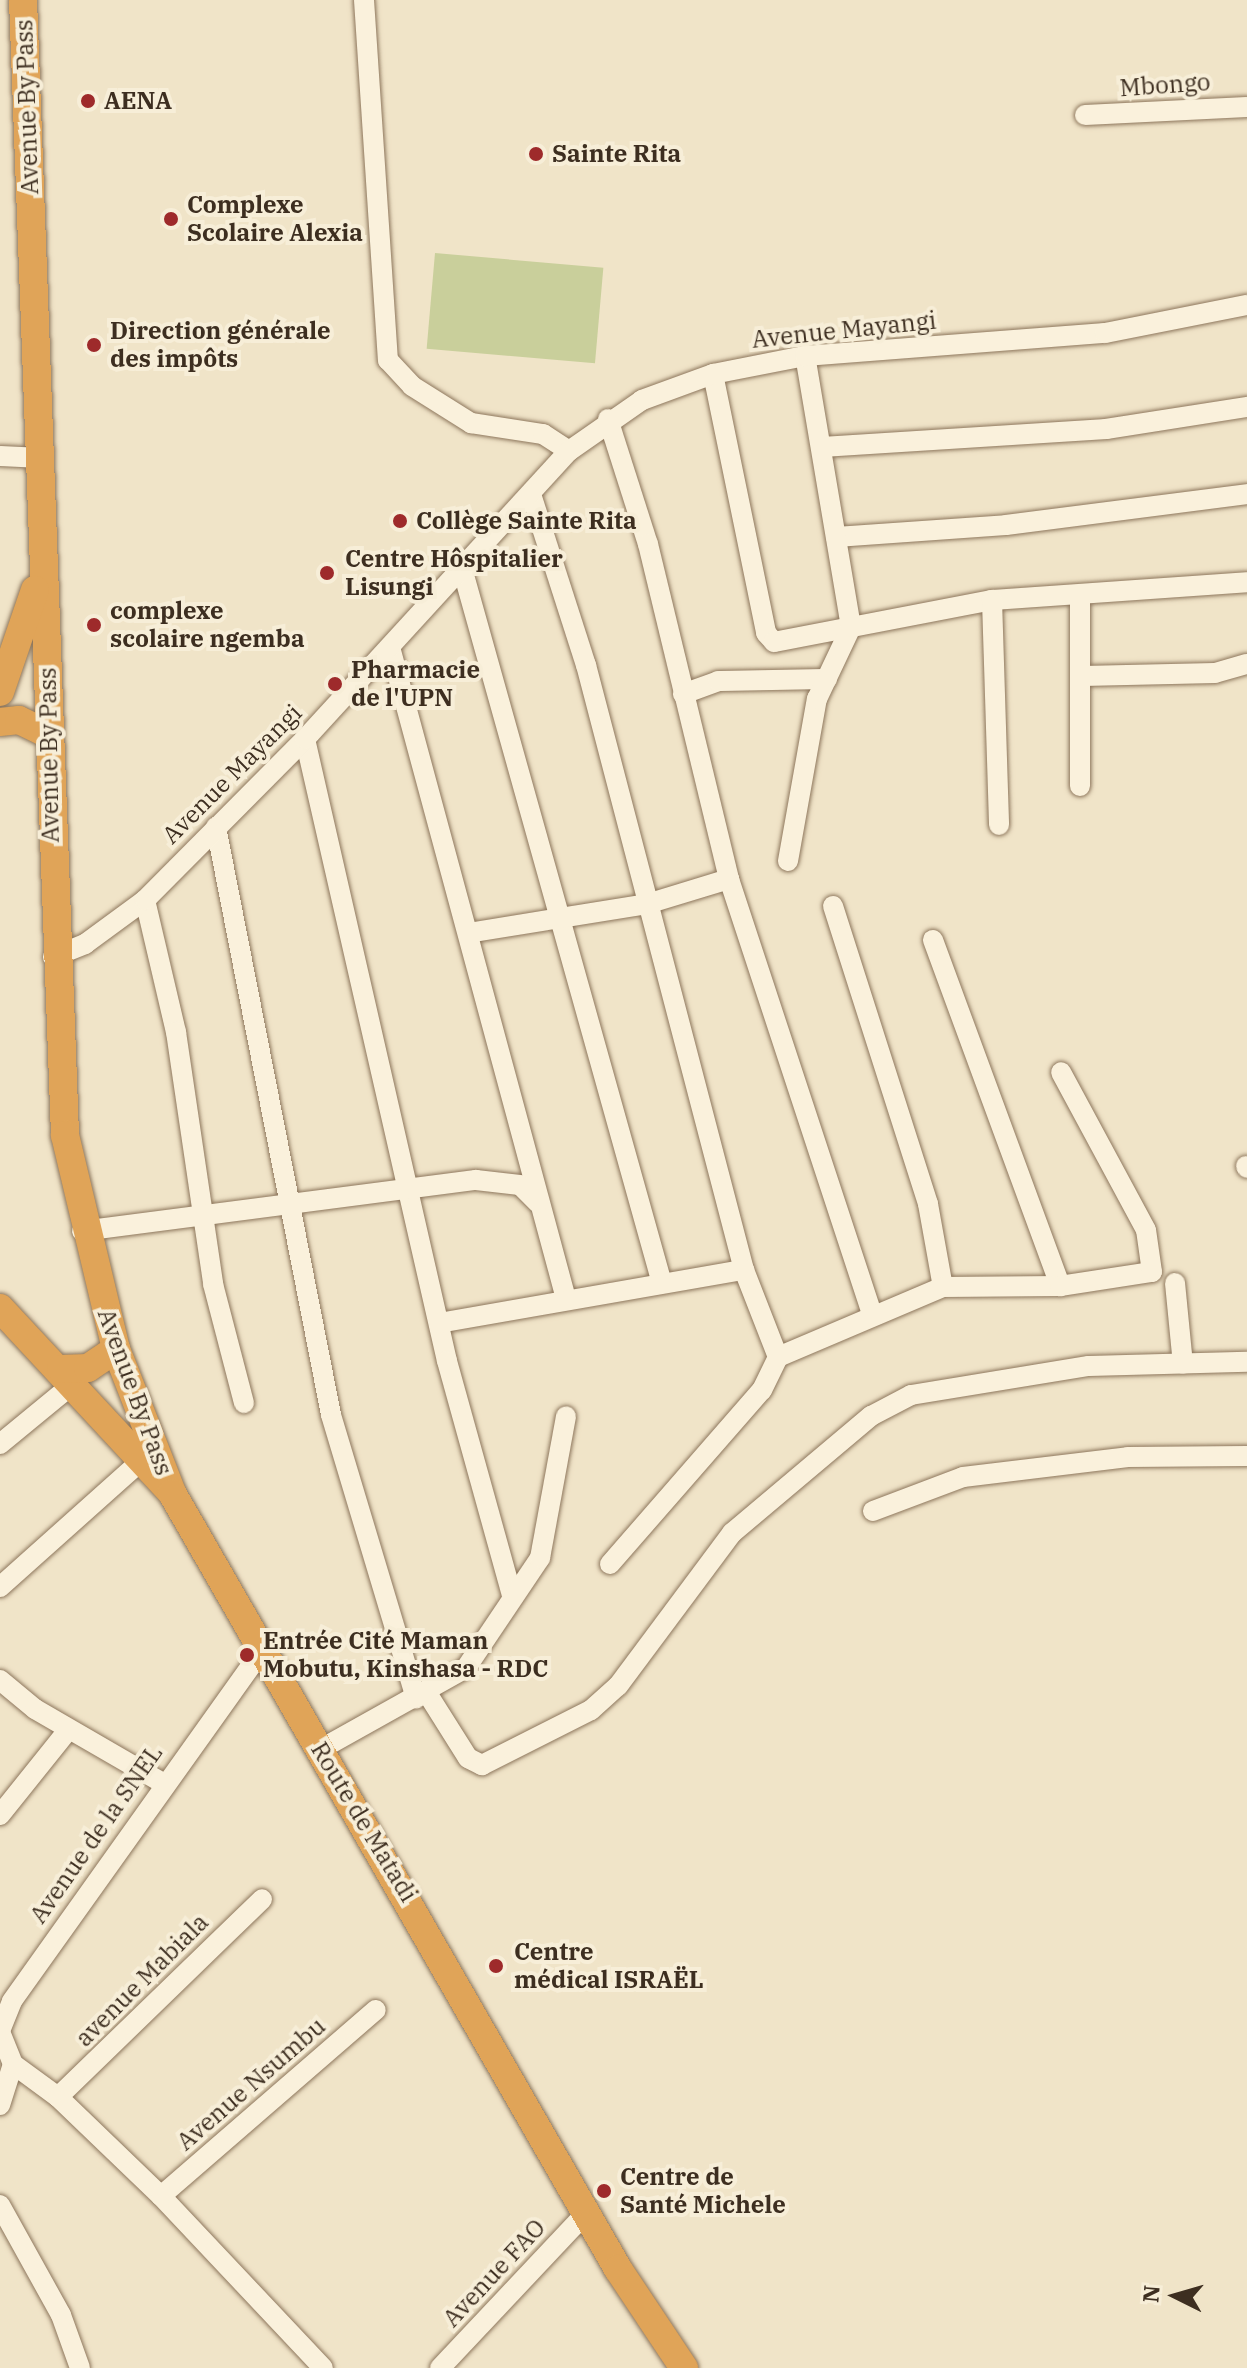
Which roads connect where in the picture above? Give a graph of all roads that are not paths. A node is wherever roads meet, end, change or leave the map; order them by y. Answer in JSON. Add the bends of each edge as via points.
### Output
{"nodes":[{"id":1,"x":23,"y":0,"type":"edge"},
{"id":2,"x":364,"y":0,"type":"edge"},
{"id":3,"x":1247,"y":107,"type":"edge"},
{"id":4,"x":1085,"y":115,"type":"dead end"},
{"id":5,"x":1247,"y":305,"type":"edge"},
{"id":6,"x":805,"y":356,"type":"junction"},
{"id":7,"x":713,"y":374,"type":"junction"},
{"id":8,"x":1247,"y":407,"type":"edge"},
{"id":9,"x":608,"y":419,"type":"junction"},
{"id":10,"x":822,"y":447,"type":"junction"},
{"id":11,"x":569,"y":451,"type":"junction"},
{"id":12,"x":0,"y":456,"type":"edge"},
{"id":13,"x":42,"y":458,"type":"junction"},
{"id":14,"x":531,"y":494,"type":"junction"},
{"id":15,"x":1247,"y":494,"type":"edge"},
{"id":16,"x":836,"y":537,"type":"junction"},
{"id":17,"x":44,"y":558,"type":"junction"},
{"id":18,"x":462,"y":568,"type":"junction"},
{"id":19,"x":1247,"y":582,"type":"edge"},
{"id":20,"x":992,"y":600,"type":"junction"},
{"id":21,"x":1080,"y":600,"type":"junction"},
{"id":22,"x":851,"y":627,"type":"junction"},
{"id":23,"x":390,"y":647,"type":"junction"},
{"id":24,"x":1247,"y":664,"type":"edge"},
{"id":25,"x":1083,"y":676,"type":"junction"},
{"id":26,"x":827,"y":679,"type":"junction"},
{"id":27,"x":0,"y":692,"type":"edge"},
{"id":28,"x":683,"y":694,"type":"junction"},
{"id":29,"x":0,"y":722,"type":"edge"},
{"id":30,"x":48,"y":734,"type":"junction"},
{"id":31,"x":305,"y":739,"type":"junction"},
{"id":32,"x":1080,"y":786,"type":"dead end"},
{"id":33,"x":999,"y":825,"type":"dead end"},
{"id":34,"x":216,"y":827,"type":"junction"},
{"id":35,"x":788,"y":861,"type":"dead end"},
{"id":36,"x":729,"y":879,"type":"junction"},
{"id":37,"x":145,"y":900,"type":"junction"},
{"id":38,"x":647,"y":904,"type":"junction"},
{"id":39,"x":833,"y":906,"type":"dead end"},
{"id":40,"x":556,"y":917,"type":"junction"},
{"id":41,"x":468,"y":933,"type":"junction"},
{"id":42,"x":933,"y":940,"type":"dead end"},
{"id":43,"x":53,"y":957,"type":"junction"},
{"id":44,"x":1061,"y":1072,"type":"dead end"},
{"id":45,"x":409,"y":1189,"type":"junction"},
{"id":46,"x":289,"y":1204,"type":"junction"},
{"id":47,"x":541,"y":1206,"type":"junction"},
{"id":48,"x":201,"y":1215,"type":"junction"},
{"id":49,"x":82,"y":1231,"type":"junction"},
{"id":50,"x":744,"y":1270,"type":"junction"},
{"id":51,"x":661,"y":1280,"type":"junction"},
{"id":52,"x":1175,"y":1283,"type":"dead end"},
{"id":53,"x":1060,"y":1286,"type":"junction"},
{"id":54,"x":943,"y":1287,"type":"junction"},
{"id":55,"x":566,"y":1299,"type":"junction"},
{"id":56,"x":0,"y":1308,"type":"edge"},
{"id":57,"x":871,"y":1312,"type":"junction"},
{"id":58,"x":439,"y":1323,"type":"junction"},
{"id":59,"x":116,"y":1349,"type":"junction"},
{"id":60,"x":778,"y":1357,"type":"junction"},
{"id":61,"x":1247,"y":1362,"type":"edge"},
{"id":62,"x":1183,"y":1364,"type":"junction"},
{"id":63,"x":67,"y":1376,"type":"junction"},
{"id":64,"x":244,"y":1403,"type":"dead end"},
{"id":65,"x":566,"y":1416,"type":"dead end"},
{"id":66,"x":0,"y":1444,"type":"edge"},
{"id":67,"x":1247,"y":1456,"type":"edge"},
{"id":68,"x":140,"y":1462,"type":"junction"},
{"id":69,"x":172,"y":1493,"type":"junction"},
{"id":70,"x":873,"y":1511,"type":"dead end"},
{"id":71,"x":610,"y":1564,"type":"dead end"},
{"id":72,"x":0,"y":1587,"type":"edge"},
{"id":73,"x":512,"y":1595,"type":"junction"},
{"id":74,"x":263,"y":1649,"type":"junction"},
{"id":75,"x":0,"y":1680,"type":"edge"},
{"id":76,"x":422,"y":1696,"type":"junction"},
{"id":77,"x":68,"y":1730,"type":"junction"},
{"id":78,"x":321,"y":1749,"type":"junction"},
{"id":79,"x":161,"y":1782,"type":"junction"},
{"id":80,"x":0,"y":1815,"type":"edge"},
{"id":81,"x":262,"y":1899,"type":"dead end"},
{"id":82,"x":376,"y":2010,"type":"dead end"},
{"id":83,"x":0,"y":2031,"type":"edge"},
{"id":84,"x":13,"y":2064,"type":"junction"},
{"id":85,"x":58,"y":2097,"type":"junction"},
{"id":86,"x":0,"y":2106,"type":"edge"},
{"id":87,"x":161,"y":2196,"type":"junction"},
{"id":88,"x":0,"y":2205,"type":"edge"},
{"id":89,"x":586,"y":2213,"type":"junction"},
{"id":90,"x":80,"y":2368,"type":"edge"},
{"id":91,"x":323,"y":2368,"type":"edge"},
{"id":92,"x":440,"y":2368,"type":"edge"},
{"id":93,"x":684,"y":2368,"type":"edge"}],
"edges":[{"from":1,"to":13,"type":"highway","name":"Avenue By Pass"},
{"from":2,"to":11,"type":"street","via":[[388,360],[412,386],[471,423],[543,434]]},
{"from":3,"to":4,"type":"street","name":"Mbongo"},
{"from":5,"to":6,"type":"street","name":"Avenue Mayangi","via":[[1094,335]]},
{"from":6,"to":7,"type":"street","name":"Avenue Mayangi"},
{"from":6,"to":10,"type":"street"},
{"from":7,"to":9,"type":"street","name":"Avenue Mayangi"},
{"from":7,"to":22,"type":"street","via":[[768,639]]},
{"from":8,"to":10,"type":"street","via":[[1106,429]]},
{"from":9,"to":11,"type":"street","name":"Avenue Mayangi"},
{"from":9,"to":28,"type":"street","via":[[648,544]]},
{"from":10,"to":16,"type":"street"},
{"from":11,"to":14,"type":"street","name":"Avenue Mayangi"},
{"from":12,"to":13,"type":"street"},
{"from":13,"to":17,"type":"highway","name":"Avenue By Pass"},
{"from":14,"to":18,"type":"street","name":"Avenue Mayangi"},
{"from":14,"to":38,"type":"street","via":[[586,665]]},
{"from":15,"to":16,"type":"street","via":[[1006,525]]},
{"from":16,"to":22,"type":"street"},
{"from":17,"to":27,"type":"highway"},
{"from":17,"to":30,"type":"highway","name":"Avenue By Pass"},
{"from":18,"to":23,"type":"street","name":"Avenue Mayangi"},
{"from":18,"to":40,"type":"street"},
{"from":19,"to":21,"type":"street"},
{"from":20,"to":21,"type":"street"},
{"from":20,"to":22,"type":"street"},
{"from":20,"to":33,"type":"street"},
{"from":21,"to":25,"type":"street"},
{"from":22,"to":26,"type":"street"},
{"from":23,"to":31,"type":"street","name":"Avenue Mayangi"},
{"from":23,"to":41,"type":"street"},
{"from":24,"to":25,"type":"street","via":[[1215,673]]},
{"from":25,"to":32,"type":"street"},
{"from":26,"to":28,"type":"street","via":[[718,681]]},
{"from":26,"to":35,"type":"street","via":[[811,722]]},
{"from":28,"to":36,"type":"street"},
{"from":29,"to":30,"type":"highway","via":[[19,720]]},
{"from":30,"to":43,"type":"highway","name":"Avenue By Pass"},
{"from":31,"to":34,"type":"street","name":"Avenue Mayangi"},
{"from":31,"to":45,"type":"street"},
{"from":34,"to":37,"type":"street","name":"Avenue Mayangi"},
{"from":34,"to":46,"type":"street"},
{"from":36,"to":38,"type":"street"},
{"from":36,"to":57,"type":"street"},
{"from":37,"to":43,"type":"street","name":"Avenue Mayangi","via":[[85,944]]},
{"from":37,"to":48,"type":"street","via":[[176,1032]]},
{"from":38,"to":40,"type":"street"},
{"from":38,"to":50,"type":"street"},
{"from":39,"to":54,"type":"street","via":[[928,1204]]},
{"from":40,"to":41,"type":"street"},
{"from":40,"to":51,"type":"street"},
{"from":41,"to":47,"type":"street"},
{"from":42,"to":53,"type":"street"},
{"from":43,"to":49,"type":"highway","name":"Avenue By Pass","via":[[65,1135]]},
{"from":44,"to":53,"type":"street","via":[[1146,1230],[1154,1269]]},
{"from":45,"to":46,"type":"street"},
{"from":45,"to":47,"type":"street","via":[[502,1179]]},
{"from":45,"to":58,"type":"street"},
{"from":46,"to":48,"type":"street"},
{"from":46,"to":76,"type":"street","via":[[331,1415]]},
{"from":47,"to":55,"type":"street"},
{"from":48,"to":49,"type":"street"},
{"from":48,"to":64,"type":"street"},
{"from":49,"to":59,"type":"highway","name":"Avenue By Pass"},
{"from":50,"to":51,"type":"street"},
{"from":50,"to":60,"type":"street"},
{"from":51,"to":55,"type":"street"},
{"from":52,"to":62,"type":"street"},
{"from":53,"to":54,"type":"street"},
{"from":54,"to":57,"type":"street"},
{"from":55,"to":58,"type":"street"},
{"from":56,"to":63,"type":"highway","name":"Route de Matadi"},
{"from":57,"to":60,"type":"street"},
{"from":58,"to":73,"type":"street"},
{"from":59,"to":63,"type":"highway"},
{"from":59,"to":69,"type":"highway","name":"Avenue By Pass"},
{"from":60,"to":71,"type":"street","via":[[762,1390]]},
{"from":61,"to":62,"type":"street"},
{"from":62,"to":76,"type":"street","via":[[1089,1366],[945,1388],[871,1416],[732,1533],[600,1702],[482,1765],[468,1758]]},
{"from":63,"to":66,"type":"street"},
{"from":63,"to":68,"type":"highway","name":"Route de Matadi"},
{"from":65,"to":73,"type":"street","via":[[545,1544]]},
{"from":67,"to":70,"type":"street","via":[[1128,1457],[963,1477]]},
{"from":68,"to":69,"type":"highway","name":"Route de Matadi"},
{"from":68,"to":72,"type":"street"},
{"from":69,"to":74,"type":"highway","name":"Route de Matadi"},
{"from":73,"to":76,"type":"street","via":[[466,1668]]},
{"from":74,"to":78,"type":"highway","name":"Route de Matadi"},
{"from":74,"to":79,"type":"street","name":"Avenue de la SNEL"},
{"from":75,"to":77,"type":"street"},
{"from":76,"to":78,"type":"street"},
{"from":77,"to":79,"type":"street"},
{"from":77,"to":80,"type":"street"},
{"from":78,"to":89,"type":"highway","name":"Route de Matadi"},
{"from":79,"to":83,"type":"street","name":"Avenue de la SNEL","via":[[12,2001]]},
{"from":81,"to":85,"type":"street","name":"avenue Mabiala"},
{"from":82,"to":87,"type":"street","name":"Avenue Nsumbu"},
{"from":83,"to":84,"type":"street","name":"Avenue de la SNEL"},
{"from":84,"to":85,"type":"street"},
{"from":84,"to":86,"type":"street"},
{"from":85,"to":87,"type":"street"},
{"from":87,"to":91,"type":"street"},
{"from":88,"to":90,"type":"street"},
{"from":89,"to":92,"type":"street","name":"Avenue FAO"},
{"from":89,"to":93,"type":"highway","name":"Route de Matadi"}]}
